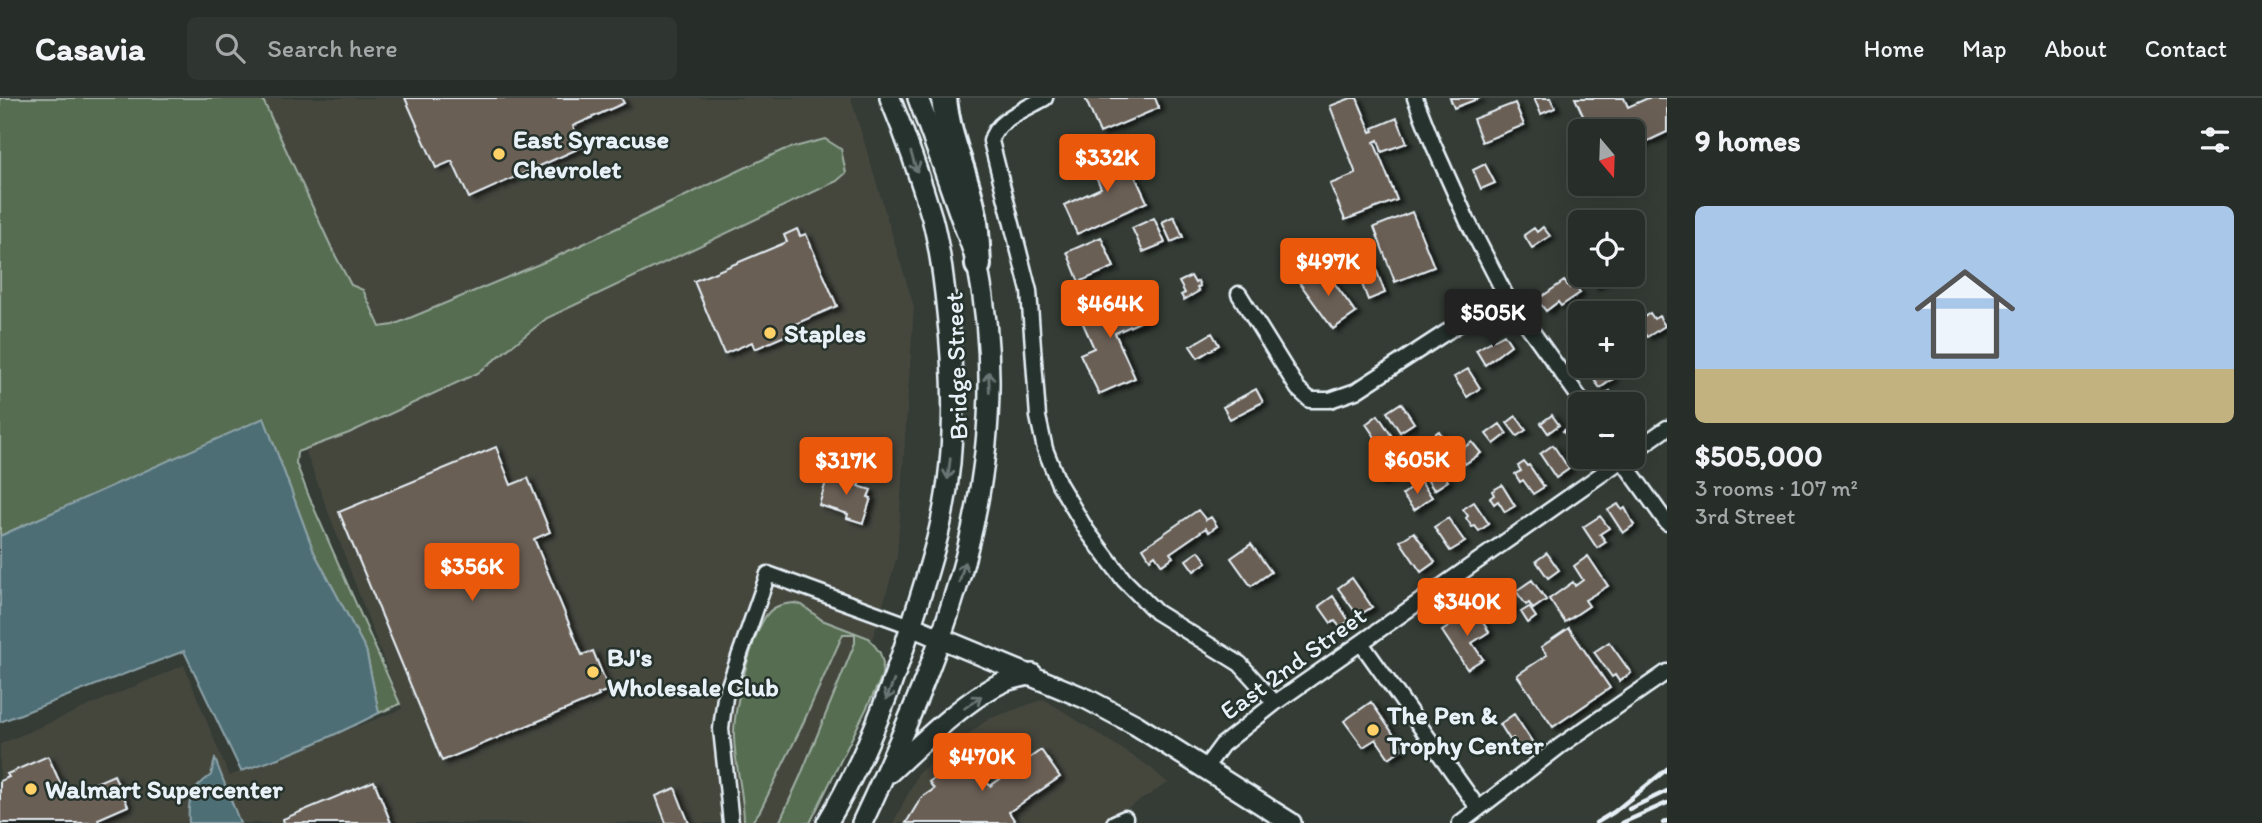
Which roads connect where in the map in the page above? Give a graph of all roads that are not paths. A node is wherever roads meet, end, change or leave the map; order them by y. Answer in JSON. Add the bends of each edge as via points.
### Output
{"nodes":[{"id":1,"x":890,"y":98,"type":"edge"},
{"id":2,"x":918,"y":98,"type":"edge"},
{"id":3,"x":944,"y":98,"type":"edge"},
{"id":4,"x":1045,"y":98,"type":"edge"},
{"id":5,"x":1415,"y":98,"type":"edge"},
{"id":6,"x":978,"y":265,"type":"junction"},
{"id":7,"x":1506,"y":294,"type":"junction"},
{"id":8,"x":1239,"y":295,"type":"dead end"},
{"id":9,"x":1575,"y":392,"type":"edge"},
{"id":10,"x":1667,"y":428,"type":"edge"},
{"id":11,"x":1645,"y":443,"type":"edge"},
{"id":12,"x":1607,"y":469,"type":"edge"},
{"id":13,"x":1633,"y":469,"type":"edge"},
{"id":14,"x":1667,"y":523,"type":"edge"},
{"id":15,"x":911,"y":626,"type":"junction"},
{"id":16,"x":943,"y":637,"type":"junction"},
{"id":17,"x":1362,"y":643,"type":"junction"},
{"id":18,"x":1667,"y":672,"type":"edge"},
{"id":19,"x":1032,"y":674,"type":"junction"},
{"id":20,"x":1275,"y":703,"type":"junction"},
{"id":21,"x":1205,"y":768,"type":"junction"},
{"id":22,"x":884,"y":778,"type":"junction"},
{"id":23,"x":1478,"y":808,"type":"junction"},
{"id":24,"x":730,"y":823,"type":"edge"},
{"id":25,"x":827,"y":823,"type":"edge"},
{"id":26,"x":862,"y":823,"type":"edge"},
{"id":27,"x":1291,"y":823,"type":"edge"},
{"id":28,"x":1460,"y":823,"type":"edge"}],
"edges":[{"from":1,"to":15,"type":"main road","name":"Bridge Street","one_way":true,"via":[[933,220],[953,369],[953,420],[941,520]]},
{"from":2,"to":6,"type":"main road","name":"Bridge Street"},
{"from":3,"to":6,"type":"highway","via":[[946,124],[974,216]]},
{"from":4,"to":20,"type":"street","via":[[1004,122],[991,141],[1029,291],[1038,417],[1045,449],[1087,531],[1124,580],[1156,611],[1240,664]]},
{"from":5,"to":7,"type":"street","via":[[1467,220]]},
{"from":16,"to":6,"type":"main road","name":"Bridge Street","one_way":true,"via":[[984,478],[989,388]]},
{"from":7,"to":8,"type":"street","via":[[1356,391],[1325,401],[1310,400],[1298,389]]},
{"from":7,"to":9,"type":"street"},
{"from":10,"to":11,"type":"street","name":"East 2nd Street"},
{"from":12,"to":17,"type":"street","name":"East 2nd Street"},
{"from":13,"to":14,"type":"street"},
{"from":15,"to":16,"type":"main road"},
{"from":15,"to":24,"type":"street","via":[[768,574],[725,698],[721,729]]},
{"from":15,"to":25,"type":"main road","name":"Bridge Street","one_way":true,"via":[[893,684]]},
{"from":16,"to":19,"type":"main road"},
{"from":16,"to":22,"type":"main road","name":"Bridge Street"},
{"from":17,"to":20,"type":"street","name":"East 2nd Street"},
{"from":17,"to":23,"type":"street"},
{"from":18,"to":23,"type":"street"},
{"from":19,"to":21,"type":"main road","via":[[1136,725]]},
{"from":22,"to":19,"type":"main road","one_way":true,"via":[[977,698],[1004,682]]},
{"from":20,"to":21,"type":"street","name":"East 2nd Street","via":[[1222,745]]},
{"from":21,"to":27,"type":"main road"},
{"from":22,"to":26,"type":"main road","name":"Bridge Street"},
{"from":23,"to":28,"type":"street"}]}
